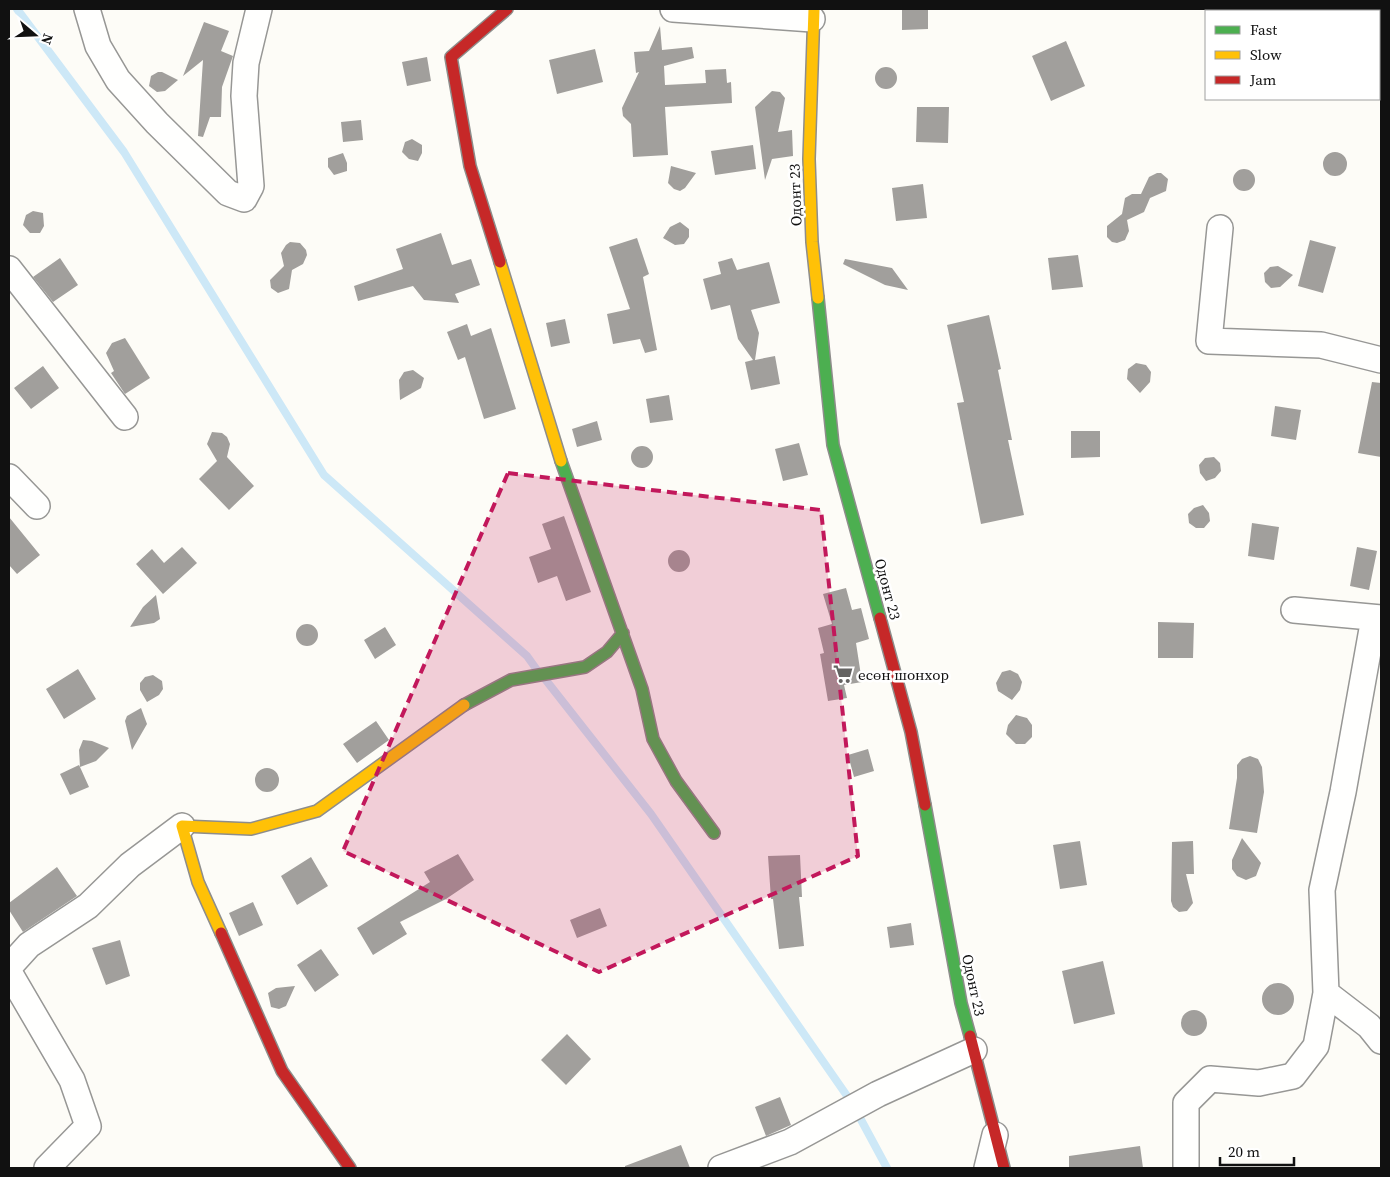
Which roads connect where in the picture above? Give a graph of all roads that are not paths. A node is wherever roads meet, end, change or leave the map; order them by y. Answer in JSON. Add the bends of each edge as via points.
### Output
{"nodes":[{"id":1,"x":87,"y":9,"type":"edge"},
{"id":2,"x":259,"y":9,"type":"edge"},
{"id":3,"x":508,"y":9,"type":"edge"},
{"id":4,"x":673,"y":9,"type":"edge"},
{"id":5,"x":813,"y":14,"type":"edge"},
{"id":6,"x":1220,"y":228,"type":"dead end"},
{"id":7,"x":11,"y":277,"type":"edge"},
{"id":8,"x":1381,"y":360,"type":"edge"},
{"id":9,"x":125,"y":417,"type":"dead end"},
{"id":10,"x":9,"y":477,"type":"edge"},
{"id":11,"x":37,"y":506,"type":"dead end"},
{"id":12,"x":1294,"y":610,"type":"dead end"},
{"id":13,"x":1378,"y":618,"type":"edge"},
{"id":14,"x":623,"y":633,"type":"junction"},
{"id":15,"x":182,"y":826,"type":"junction"},
{"id":16,"x":714,"y":833,"type":"dead end"},
{"id":17,"x":9,"y":967,"type":"edge"},
{"id":18,"x":9,"y":972,"type":"edge"},
{"id":19,"x":1326,"y":993,"type":"junction"},
{"id":20,"x":1381,"y":1041,"type":"edge"},
{"id":21,"x":974,"y":1050,"type":"junction"},
{"id":22,"x":995,"y":1135,"type":"junction"},
{"id":23,"x":49,"y":1168,"type":"edge"},
{"id":24,"x":350,"y":1168,"type":"edge"},
{"id":25,"x":721,"y":1168,"type":"edge"},
{"id":26,"x":987,"y":1168,"type":"edge"},
{"id":27,"x":1004,"y":1168,"type":"edge"},
{"id":28,"x":1186,"y":1168,"type":"edge"}],
"edges":[{"from":1,"to":2,"type":"street","via":[[98,46],[118,80],[156,123],[228,193],[244,199],[251,186],[244,96],[246,62]]},
{"from":3,"to":14,"type":"street","via":[[451,57],[470,166],[563,466]]},
{"from":4,"to":5,"type":"street"},
{"from":5,"to":21,"type":"street","name":"Одонт 23","via":[[808,159],[812,242],[833,445],[911,732],[961,1003]]},
{"from":6,"to":8,"type":"street","via":[[1209,341],[1321,345]]},
{"from":7,"to":9,"type":"street"},
{"from":10,"to":11,"type":"street"},
{"from":12,"to":13,"type":"street"},
{"from":13,"to":19,"type":"street","via":[[1322,890]]},
{"from":14,"to":15,"type":"street","via":[[607,652],[584,667],[511,680],[470,701],[317,811],[251,829]]},
{"from":14,"to":16,"type":"street","via":[[657,749],[670,774]]},
{"from":15,"to":17,"type":"street","via":[[130,865],[88,906],[30,945]]},
{"from":15,"to":24,"type":"street","via":[[198,882],[282,1071]]},
{"from":18,"to":23,"type":"street","via":[[72,1080],[88,1126]]},
{"from":19,"to":20,"type":"street","via":[[1369,1026]]},
{"from":19,"to":28,"type":"street","via":[[1316,1046],[1293,1076],[1258,1083],[1210,1079],[1186,1103]]},
{"from":21,"to":22,"type":"street","name":"Одонт 23"},
{"from":21,"to":25,"type":"street","via":[[869,1099],[790,1142]]},
{"from":22,"to":26,"type":"street"},
{"from":22,"to":27,"type":"street","name":"Одонт 23"}]}
